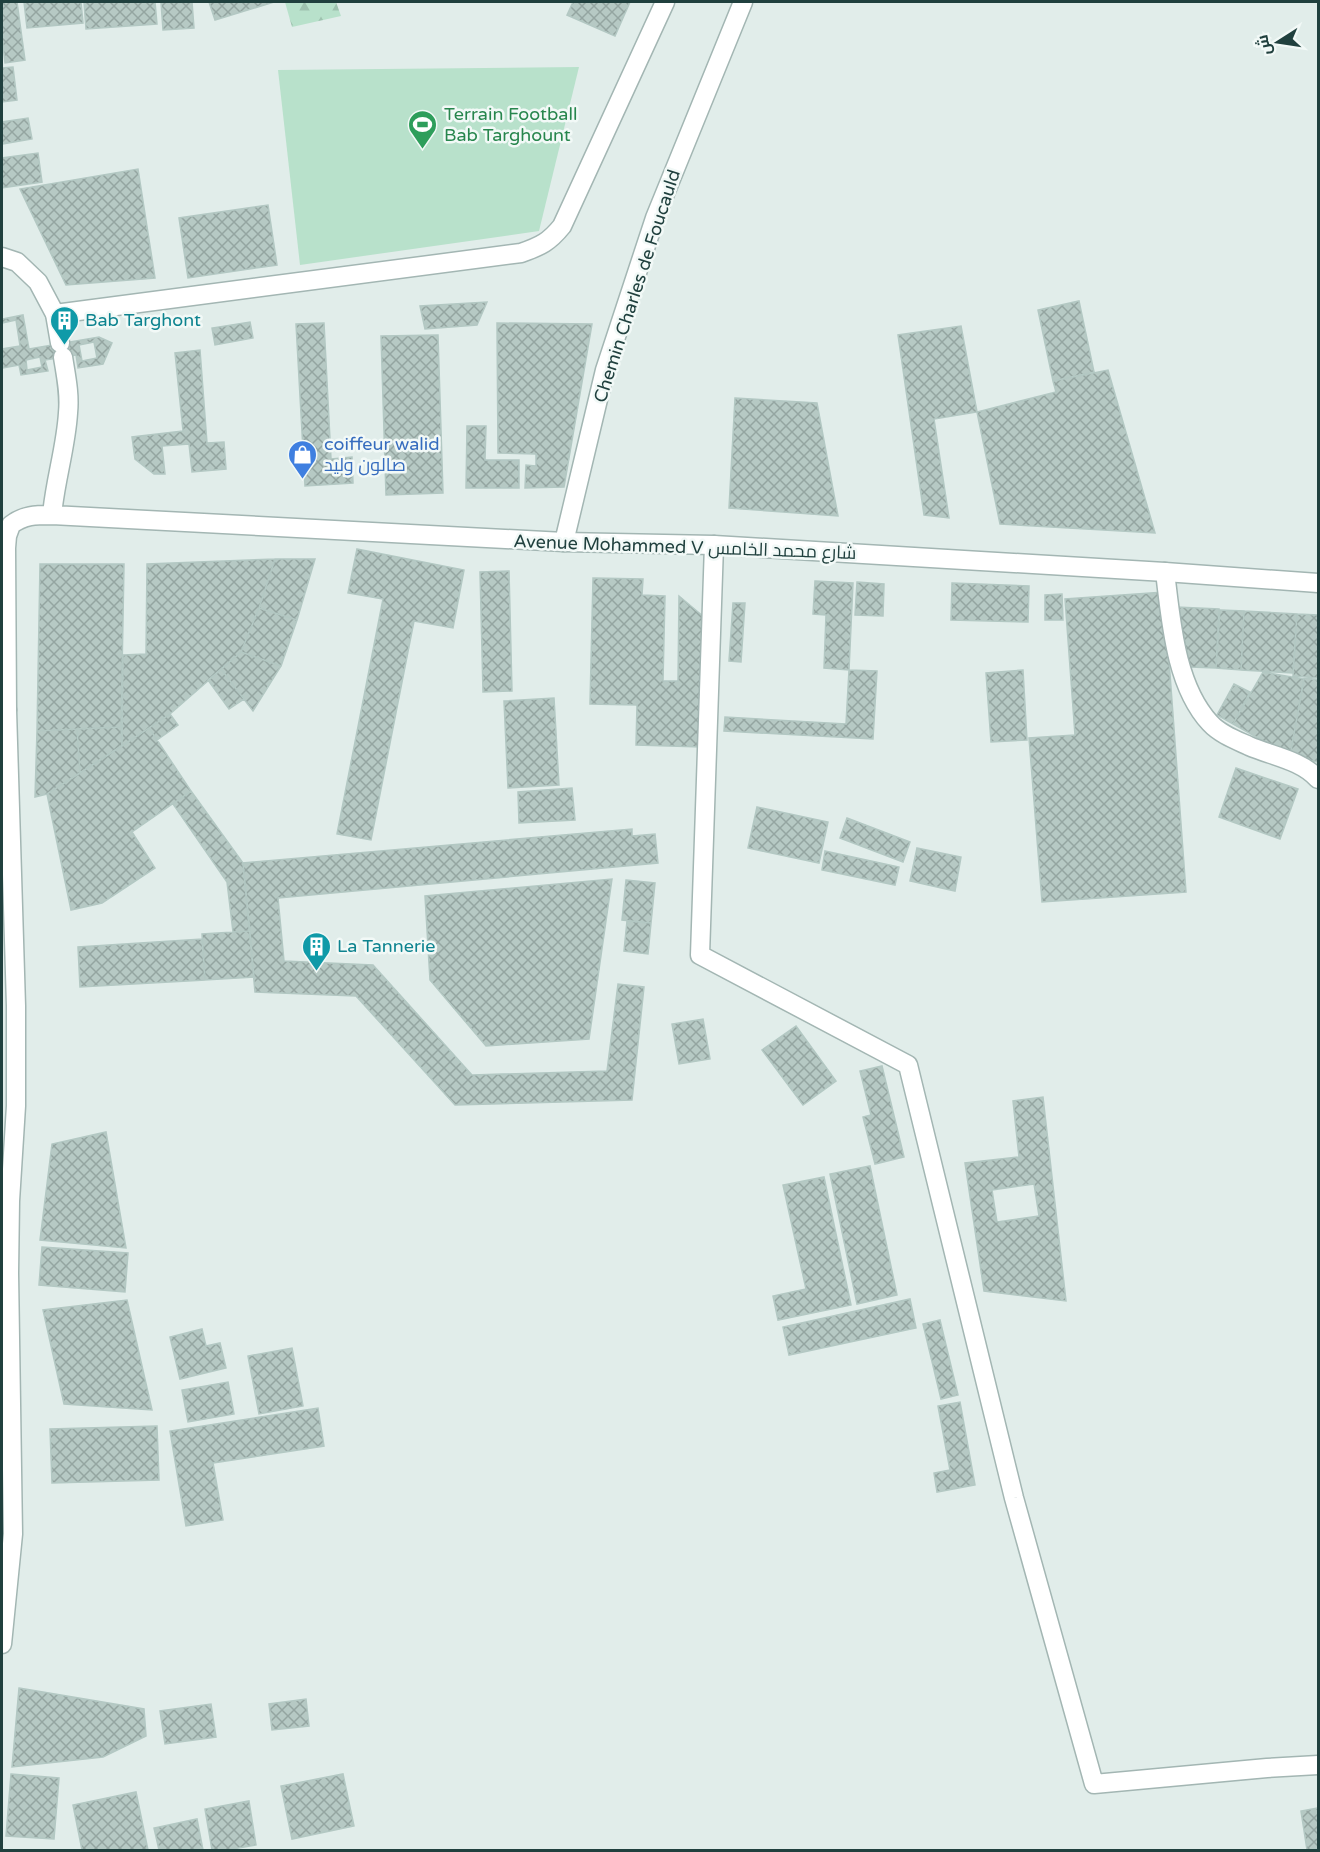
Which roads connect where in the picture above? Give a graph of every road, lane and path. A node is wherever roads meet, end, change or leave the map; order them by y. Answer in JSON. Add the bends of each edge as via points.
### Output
{"nodes":[{"id":1,"x":664,"y":2,"type":"edge"},
{"id":2,"x":743,"y":2,"type":"edge"},
{"id":3,"x":2,"y":257,"type":"edge"},
{"id":4,"x":55,"y":314,"type":"junction"},
{"id":5,"x":52,"y":515,"type":"junction"},
{"id":6,"x":6,"y":518,"type":"edge"},
{"id":7,"x":564,"y":542,"type":"junction"},
{"id":8,"x":714,"y":545,"type":"junction"},
{"id":9,"x":1165,"y":572,"type":"junction"},
{"id":10,"x":1318,"y":583,"type":"edge"},
{"id":11,"x":4,"y":710,"type":"edge"},
{"id":12,"x":1318,"y":779,"type":"edge"},
{"id":13,"x":7,"y":1534,"type":"edge"},
{"id":14,"x":4,"y":1605,"type":"edge"},
{"id":15,"x":2,"y":1644,"type":"edge"},
{"id":16,"x":1318,"y":1765,"type":"edge"}],
"edges":[{"from":1,"to":4,"type":"street","via":[[562,226],[539,247],[521,253]]},
{"from":2,"to":7,"type":"street","name":"Chemin Charles de Foucauld","via":[[655,218],[605,370]]},
{"from":3,"to":4,"type":"street","via":[[17,262],[38,282]]},
{"from":4,"to":5,"type":"street","via":[[68,381],[68,413]]},
{"from":5,"to":6,"type":"street","name":"Avenue Mohammed V شارع محمد الخامس"},
{"from":5,"to":7,"type":"street","name":"Avenue Mohammed V شارع محمد الخامس"},
{"from":6,"to":11,"type":"street"},
{"from":7,"to":8,"type":"street","name":"Avenue Mohammed V شارع محمد الخامس"},
{"from":8,"to":9,"type":"street","name":"Avenue Mohammed V شارع محمد الخامس"},
{"from":8,"to":16,"type":"street","via":[[700,955],[908,1065],[1014,1498],[1094,1784]]},
{"from":9,"to":10,"type":"street","name":"Avenue Mohammed V شارع محمد الخامس"},
{"from":9,"to":12,"type":"street","via":[[1181,668],[1202,713],[1224,734],[1295,763]]},
{"from":11,"to":13,"type":"street","via":[[16,1006]]},
{"from":13,"to":14,"type":"street"},
{"from":14,"to":15,"type":"street"}]}
